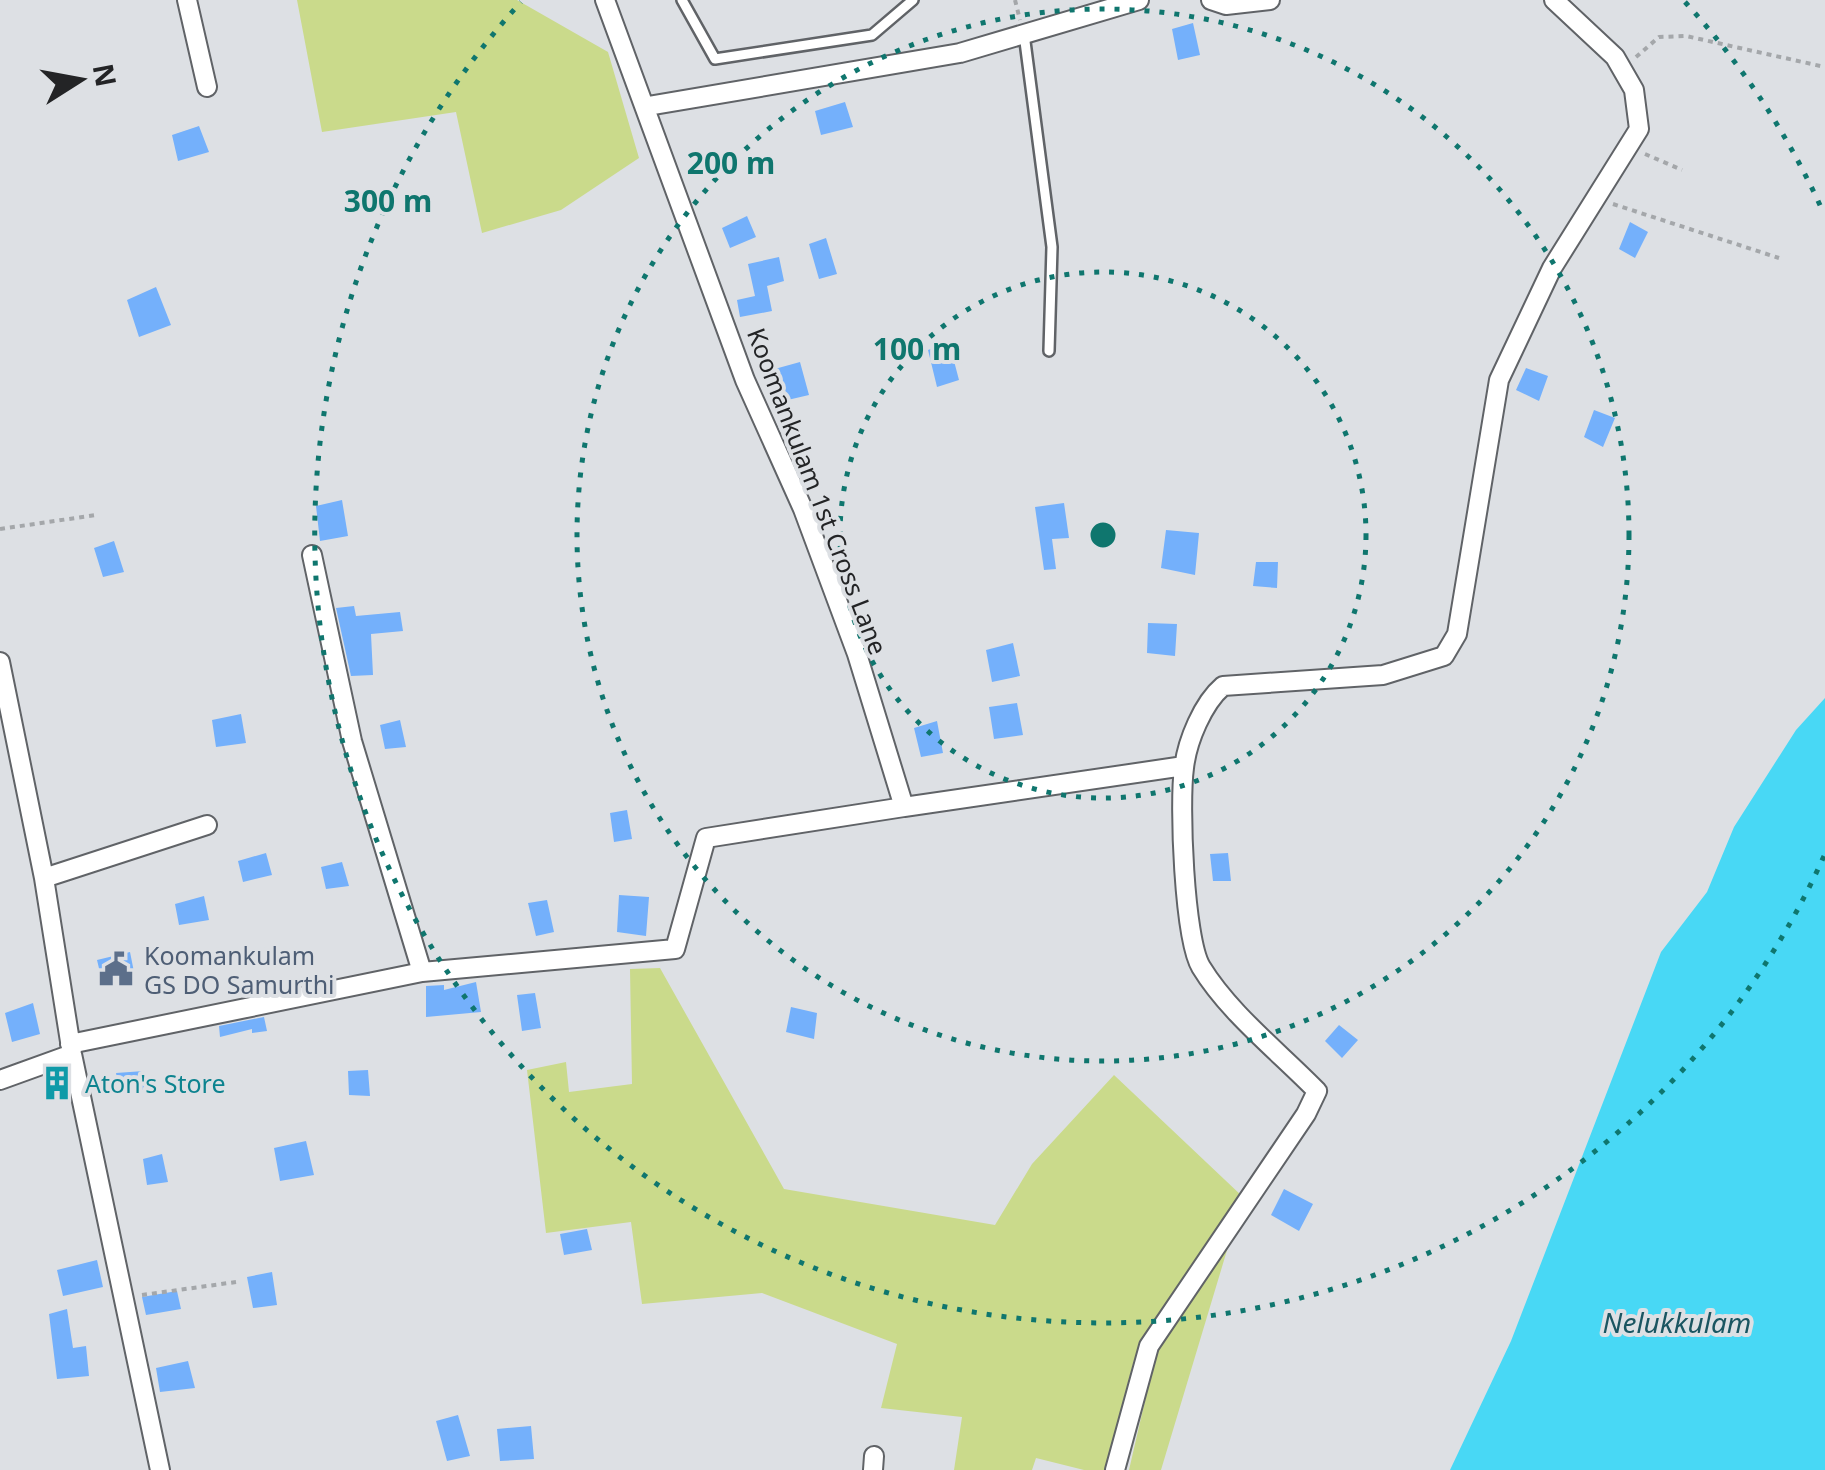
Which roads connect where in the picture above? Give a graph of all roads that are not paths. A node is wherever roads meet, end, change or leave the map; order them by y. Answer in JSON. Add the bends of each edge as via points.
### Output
{"nodes":[{"id":1,"x":187,"y":0,"type":"edge"},
{"id":2,"x":605,"y":0,"type":"edge"},
{"id":3,"x":682,"y":0,"type":"edge"},
{"id":4,"x":913,"y":0,"type":"edge"},
{"id":5,"x":1138,"y":0,"type":"edge"},
{"id":6,"x":1211,"y":0,"type":"edge"},
{"id":7,"x":1270,"y":0,"type":"edge"},
{"id":8,"x":1554,"y":0,"type":"edge"},
{"id":9,"x":1024,"y":34,"type":"junction"},
{"id":10,"x":207,"y":87,"type":"dead end"},
{"id":11,"x":648,"y":106,"type":"junction"},
{"id":12,"x":1049,"y":351,"type":"dead end"},
{"id":13,"x":312,"y":556,"type":"dead end"},
{"id":14,"x":0,"y":662,"type":"edge"},
{"id":15,"x":1184,"y":766,"type":"junction"},
{"id":16,"x":904,"y":807,"type":"junction"},
{"id":17,"x":207,"y":825,"type":"dead end"},
{"id":18,"x":44,"y":878,"type":"junction"},
{"id":19,"x":422,"y":972,"type":"junction"},
{"id":20,"x":71,"y":1049,"type":"junction"},
{"id":21,"x":0,"y":1080,"type":"edge"},
{"id":22,"x":160,"y":1470,"type":"edge"},
{"id":23,"x":1115,"y":1470,"type":"edge"}],
"edges":[{"from":1,"to":10,"type":"street"},
{"from":2,"to":11,"type":"street","name":"Koomankulam 1st Cross Lane"},
{"from":3,"to":4,"type":"lane","via":[[715,59],[872,35]]},
{"from":5,"to":9,"type":"street"},
{"from":6,"to":7,"type":"street"},
{"from":8,"to":15,"type":"street","via":[[1615,57],[1634,90],[1639,129],[1552,268],[1499,380],[1457,634],[1444,656],[1383,676],[1222,686],[1208,698]]},
{"from":9,"to":11,"type":"street","via":[[960,53]]},
{"from":9,"to":12,"type":"lane","via":[[1052,247]]},
{"from":11,"to":16,"type":"street","name":"Koomankulam 1st Cross Lane","via":[[745,380],[850,636]]},
{"from":13,"to":19,"type":"street","via":[[352,741]]},
{"from":14,"to":18,"type":"street"},
{"from":15,"to":16,"type":"street"},
{"from":15,"to":23,"type":"street","via":[[1186,891],[1198,962],[1317,1090],[1149,1346]]},
{"from":16,"to":19,"type":"street","via":[[706,838],[675,949]]},
{"from":17,"to":18,"type":"street"},
{"from":18,"to":20,"type":"street"},
{"from":19,"to":20,"type":"street"},
{"from":20,"to":21,"type":"street"},
{"from":20,"to":22,"type":"street"}]}
